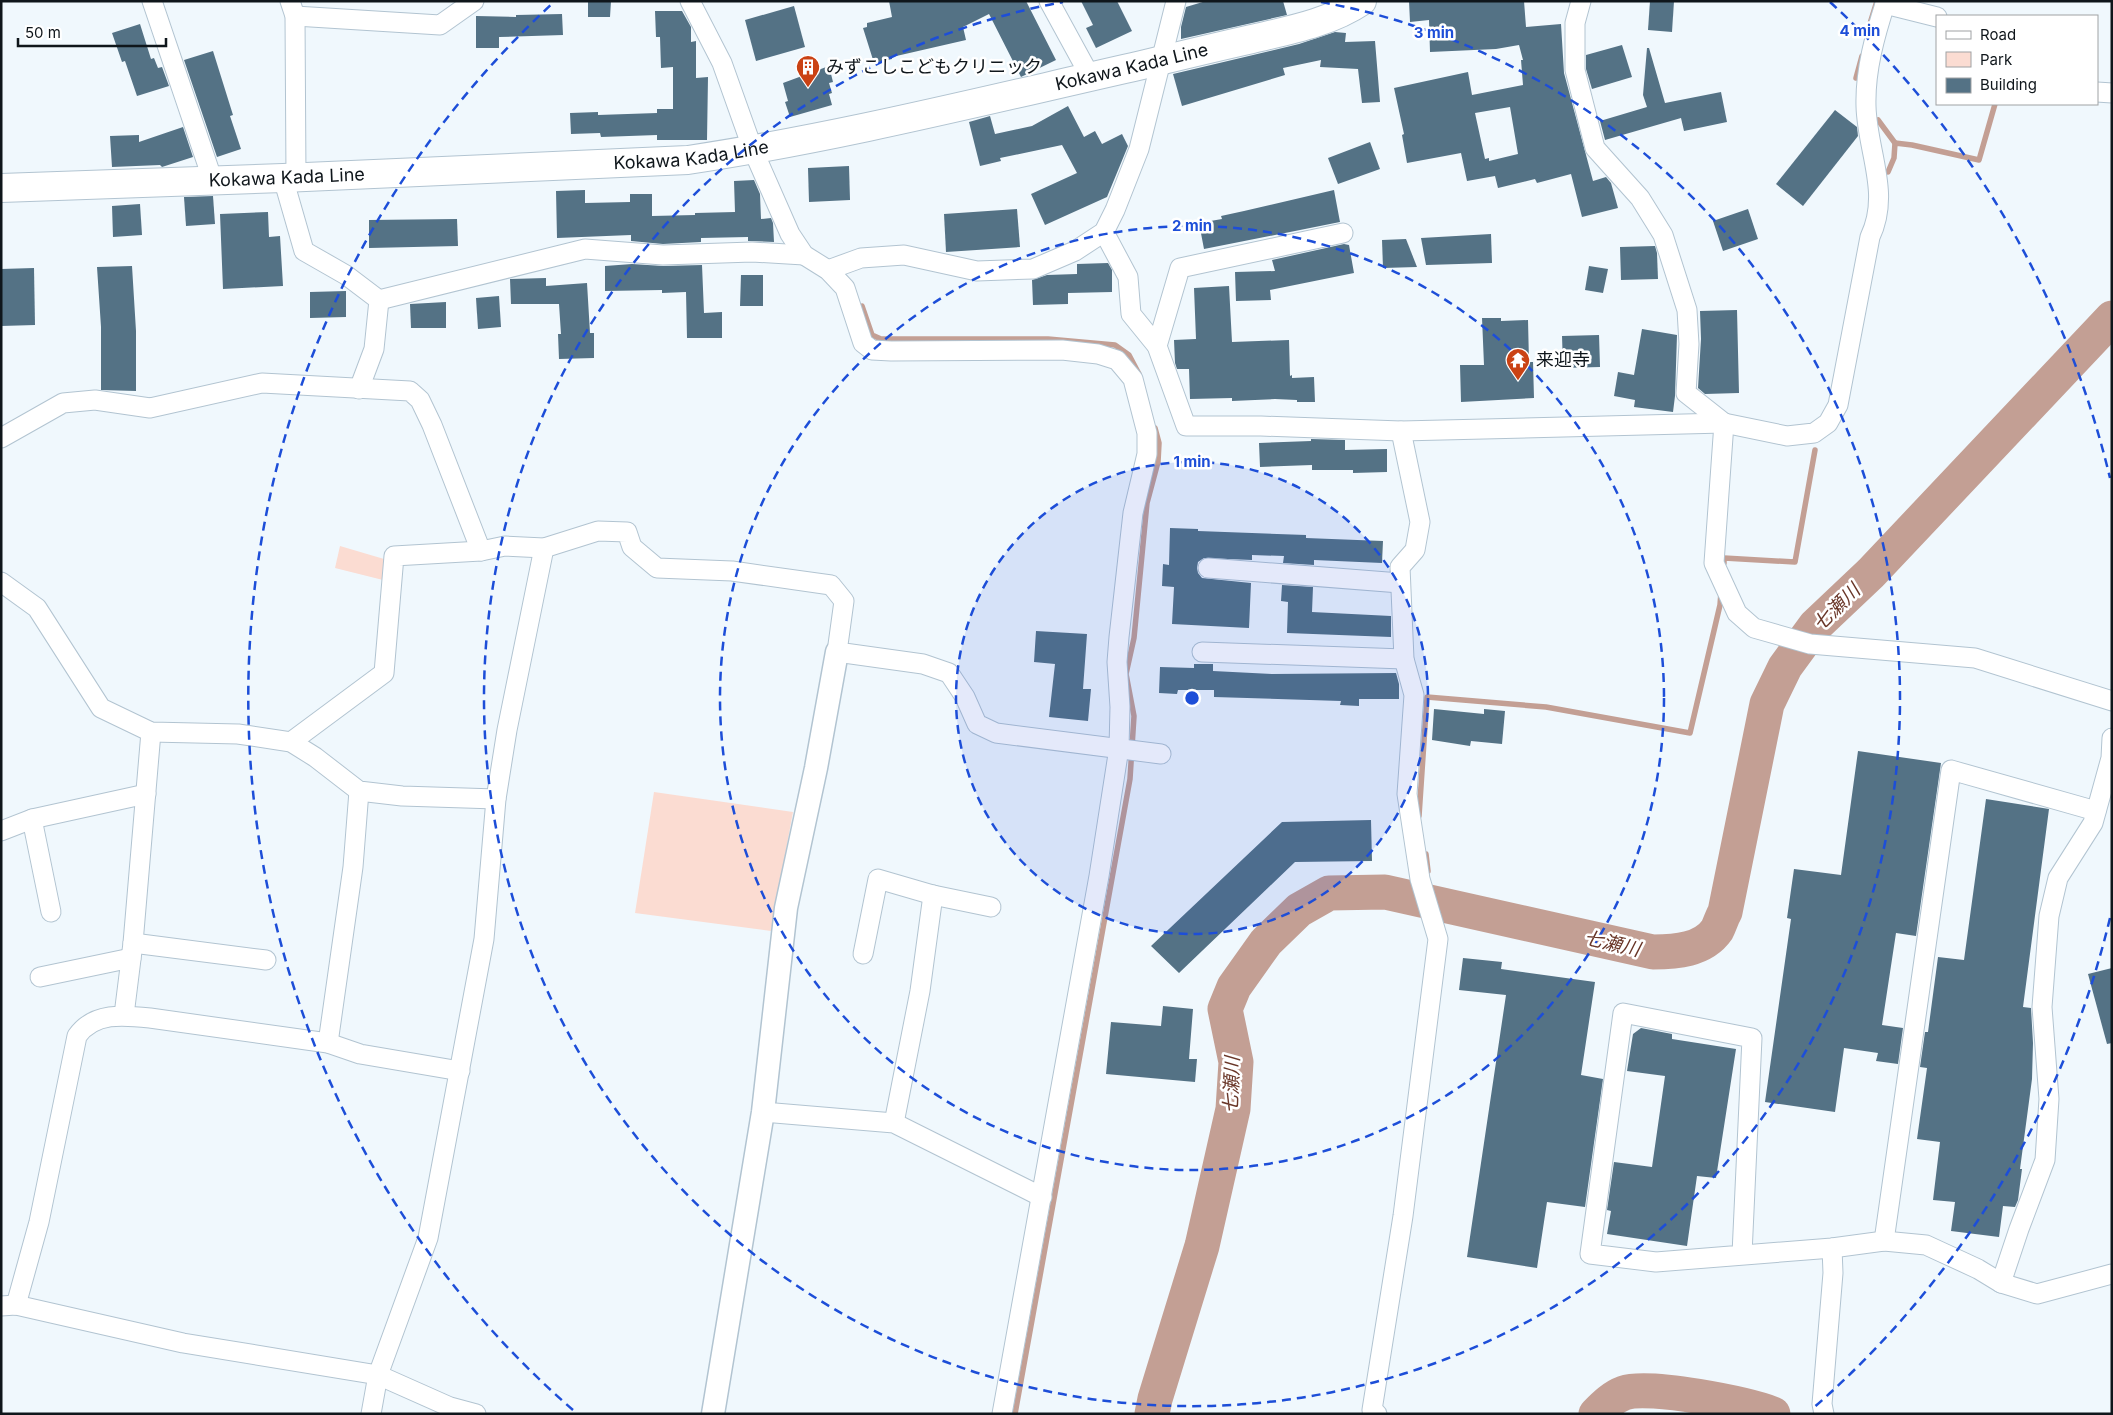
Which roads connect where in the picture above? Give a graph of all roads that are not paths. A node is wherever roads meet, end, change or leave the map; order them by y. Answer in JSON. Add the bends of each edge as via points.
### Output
{"nodes":[{"id":1,"x":152,"y":1,"type":"edge"},
{"id":2,"x":474,"y":1,"type":"edge"},
{"id":3,"x":690,"y":1,"type":"edge"},
{"id":4,"x":1048,"y":1,"type":"edge"},
{"id":5,"x":1176,"y":1,"type":"edge"},
{"id":6,"x":1362,"y":1,"type":"edge"},
{"id":7,"x":1581,"y":1,"type":"edge"},
{"id":8,"x":1886,"y":3,"type":"edge"},
{"id":9,"x":293,"y":9,"type":"edge"},
{"id":10,"x":1936,"y":17,"type":"edge"},
{"id":11,"x":1161,"y":60,"type":"junction"},
{"id":12,"x":1090,"y":76,"type":"junction"},
{"id":13,"x":2098,"y":92,"type":"edge"},
{"id":14,"x":2112,"y":93,"type":"edge"},
{"id":15,"x":753,"y":150,"type":"junction"},
{"id":16,"x":289,"y":178,"type":"junction"},
{"id":17,"x":213,"y":181,"type":"junction"},
{"id":18,"x":1,"y":188,"type":"edge"},
{"id":19,"x":1104,"y":232,"type":"junction"},
{"id":20,"x":1343,"y":233,"type":"dead end"},
{"id":21,"x":804,"y":255,"type":"junction"},
{"id":22,"x":828,"y":270,"type":"junction"},
{"id":23,"x":380,"y":300,"type":"junction"},
{"id":24,"x":1157,"y":346,"type":"junction"},
{"id":25,"x":359,"y":389,"type":"junction"},
{"id":26,"x":1724,"y":423,"type":"junction"},
{"id":27,"x":1401,"y":431,"type":"junction"},
{"id":28,"x":1,"y":438,"type":"edge"},
{"id":29,"x":544,"y":548,"type":"junction"},
{"id":30,"x":481,"y":551,"type":"junction"},
{"id":31,"x":1208,"y":568,"type":"dead end"},
{"id":32,"x":1,"y":582,"type":"edge"},
{"id":33,"x":1400,"y":583,"type":"junction"},
{"id":34,"x":837,"y":652,"type":"junction"},
{"id":35,"x":1202,"y":652,"type":"dead end"},
{"id":36,"x":1404,"y":658,"type":"junction"},
{"id":37,"x":2112,"y":701,"type":"edge"},
{"id":38,"x":151,"y":732,"type":"junction"},
{"id":39,"x":2112,"y":738,"type":"edge"},
{"id":40,"x":291,"y":742,"type":"junction"},
{"id":41,"x":1123,"y":748,"type":"junction"},
{"id":42,"x":1161,"y":754,"type":"dead end"},
{"id":43,"x":359,"y":791,"type":"junction"},
{"id":44,"x":146,"y":794,"type":"junction"},
{"id":45,"x":496,"y":799,"type":"junction"},
{"id":46,"x":2096,"y":811,"type":"junction"},
{"id":47,"x":32,"y":819,"type":"junction"},
{"id":48,"x":1,"y":831,"type":"edge"},
{"id":49,"x":933,"y":895,"type":"junction"},
{"id":50,"x":991,"y":907,"type":"dead end"},
{"id":51,"x":51,"y":912,"type":"dead end"},
{"id":52,"x":132,"y":951,"type":"junction"},
{"id":53,"x":863,"y":954,"type":"dead end"},
{"id":54,"x":266,"y":960,"type":"dead end"},
{"id":55,"x":40,"y":977,"type":"dead end"},
{"id":56,"x":124,"y":1015,"type":"junction"},
{"id":57,"x":328,"y":1043,"type":"junction"},
{"id":58,"x":460,"y":1071,"type":"junction"},
{"id":59,"x":763,"y":1112,"type":"junction"},
{"id":60,"x":894,"y":1123,"type":"junction"},
{"id":61,"x":1042,"y":1196,"type":"junction"},
{"id":62,"x":1884,"y":1241,"type":"junction"},
{"id":63,"x":1742,"y":1254,"type":"junction"},
{"id":64,"x":1833,"y":1262,"type":"junction"},
{"id":65,"x":2112,"y":1274,"type":"edge"},
{"id":66,"x":2001,"y":1283,"type":"junction"},
{"id":67,"x":8,"y":1305,"type":"edge"},
{"id":68,"x":378,"y":1375,"type":"junction"},
{"id":69,"x":371,"y":1414,"type":"edge"},
{"id":70,"x":476,"y":1414,"type":"edge"},
{"id":71,"x":713,"y":1414,"type":"edge"},
{"id":72,"x":1002,"y":1414,"type":"edge"},
{"id":73,"x":1377,"y":1414,"type":"edge"},
{"id":74,"x":1824,"y":1414,"type":"edge"}],
"edges":[{"from":1,"to":17,"type":"street"},
{"from":2,"to":9,"type":"street","via":[[440,25]]},
{"from":3,"to":15,"type":"street","via":[[722,63]]},
{"from":4,"to":12,"type":"street"},
{"from":5,"to":11,"type":"street"},
{"from":6,"to":11,"type":"main road","name":"Kokawa Kada Line","via":[[1349,10],[1309,25]]},
{"from":7,"to":26,"type":"street","via":[[1575,23],[1576,70],[1595,148],[1640,198],[1663,235],[1687,310],[1686,393]]},
{"from":8,"to":10,"type":"street"},
{"from":8,"to":26,"type":"street","via":[[1875,34],[1866,83],[1866,108],[1880,196],[1877,223],[1870,237],[1838,405],[1828,423],[1814,433],[1787,436]]},
{"from":9,"to":16,"type":"street"},
{"from":11,"to":12,"type":"main road","name":"Kokawa Kada Line"},
{"from":11,"to":19,"type":"street","via":[[1139,149],[1116,210]]},
{"from":12,"to":15,"type":"main road","name":"Kokawa Kada Line"},
{"from":13,"to":14,"type":"street"},
{"from":15,"to":16,"type":"main road","name":"Kokawa Kada Line","via":[[688,160]]},
{"from":15,"to":21,"type":"street","via":[[790,234]]},
{"from":16,"to":17,"type":"main road","name":"Kokawa Kada Line"},
{"from":16,"to":23,"type":"street","via":[[304,252],[346,275]]},
{"from":17,"to":18,"type":"main road","name":"Kokawa Kada Line"},
{"from":19,"to":22,"type":"street","via":[[1075,251],[1033,269],[977,271],[904,255],[861,258]]},
{"from":19,"to":24,"type":"street","via":[[1128,277],[1131,314]]},
{"from":20,"to":24,"type":"street","via":[[1180,268]]},
{"from":21,"to":22,"type":"street"},
{"from":21,"to":23,"type":"street","via":[[752,252],[663,255],[585,250]]},
{"from":22,"to":41,"type":"street","via":[[845,288],[863,343],[872,350],[1062,350],[1098,354],[1117,360],[1133,379],[1147,433],[1147,454],[1133,513],[1119,637],[1117,662]]},
{"from":23,"to":25,"type":"street","via":[[374,349]]},
{"from":24,"to":27,"type":"street","via":[[1186,426]]},
{"from":25,"to":28,"type":"street","via":[[262,383],[150,408],[95,400],[63,403]]},
{"from":25,"to":30,"type":"street","via":[[410,391],[420,400]]},
{"from":26,"to":27,"type":"street"},
{"from":26,"to":37,"type":"street","via":[[1714,563],[1737,613],[1754,628],[1810,644],[1975,658]]},
{"from":27,"to":33,"type":"street","via":[[1420,522],[1415,550],[1400,567]]},
{"from":29,"to":30,"type":"street","via":[[505,546]]},
{"from":29,"to":34,"type":"street","via":[[598,531],[627,532],[632,547],[657,568],[732,571],[831,585],[844,601]]},
{"from":29,"to":45,"type":"street"},
{"from":30,"to":40,"type":"street","via":[[394,556],[384,673]]},
{"from":31,"to":33,"type":"street"},
{"from":32,"to":38,"type":"street","via":[[37,608],[101,708]]},
{"from":33,"to":36,"type":"street"},
{"from":34,"to":41,"type":"street","via":[[923,664],[949,673],[978,724],[996,734]]},
{"from":34,"to":59,"type":"street","via":[[786,908]]},
{"from":35,"to":36,"type":"street"},
{"from":36,"to":73,"type":"street","via":[[1414,694],[1407,794],[1420,879],[1438,939],[1403,1216],[1372,1410]]},
{"from":38,"to":40,"type":"street","via":[[238,734]]},
{"from":38,"to":44,"type":"street"},
{"from":39,"to":46,"type":"street","via":[[2111,758]]},
{"from":40,"to":43,"type":"street"},
{"from":41,"to":42,"type":"street"},
{"from":41,"to":61,"type":"street"},
{"from":43,"to":45,"type":"street"},
{"from":43,"to":57,"type":"street","via":[[353,867]]},
{"from":44,"to":47,"type":"street"},
{"from":44,"to":52,"type":"street"},
{"from":45,"to":58,"type":"street","via":[[484,939]]},
{"from":46,"to":62,"type":"street","via":[[1951,770]]},
{"from":46,"to":66,"type":"street","via":[[2093,822],[2058,878],[2049,916],[2042,1007],[2049,1099],[2046,1160]]},
{"from":47,"to":48,"type":"street"},
{"from":47,"to":51,"type":"street"},
{"from":49,"to":50,"type":"street"},
{"from":49,"to":53,"type":"street","via":[[878,879]]},
{"from":49,"to":60,"type":"street","via":[[920,991]]},
{"from":52,"to":54,"type":"street"},
{"from":52,"to":55,"type":"street"},
{"from":52,"to":56,"type":"street"},
{"from":56,"to":57,"type":"street"},
{"from":56,"to":67,"type":"street","via":[[85,1025],[77,1036],[39,1222]]},
{"from":57,"to":58,"type":"street","via":[[360,1054]]},
{"from":58,"to":68,"type":"street","via":[[428,1238]]},
{"from":59,"to":60,"type":"street"},
{"from":59,"to":71,"type":"street"},
{"from":60,"to":61,"type":"street"},
{"from":61,"to":72,"type":"street"},
{"from":62,"to":64,"type":"street"},
{"from":62,"to":66,"type":"street","via":[[1926,1245]]},
{"from":63,"to":63,"type":"street","via":[[1752,1038],[1623,1013],[1590,1254],[1656,1262]]},
{"from":63,"to":64,"type":"street"},
{"from":64,"to":74,"type":"street","via":[[1822,1404]]},
{"from":65,"to":66,"type":"street","via":[[2037,1294]]},
{"from":67,"to":68,"type":"street","via":[[183,1343]]},
{"from":68,"to":69,"type":"street"},
{"from":68,"to":70,"type":"street","via":[[450,1407]]}]}
